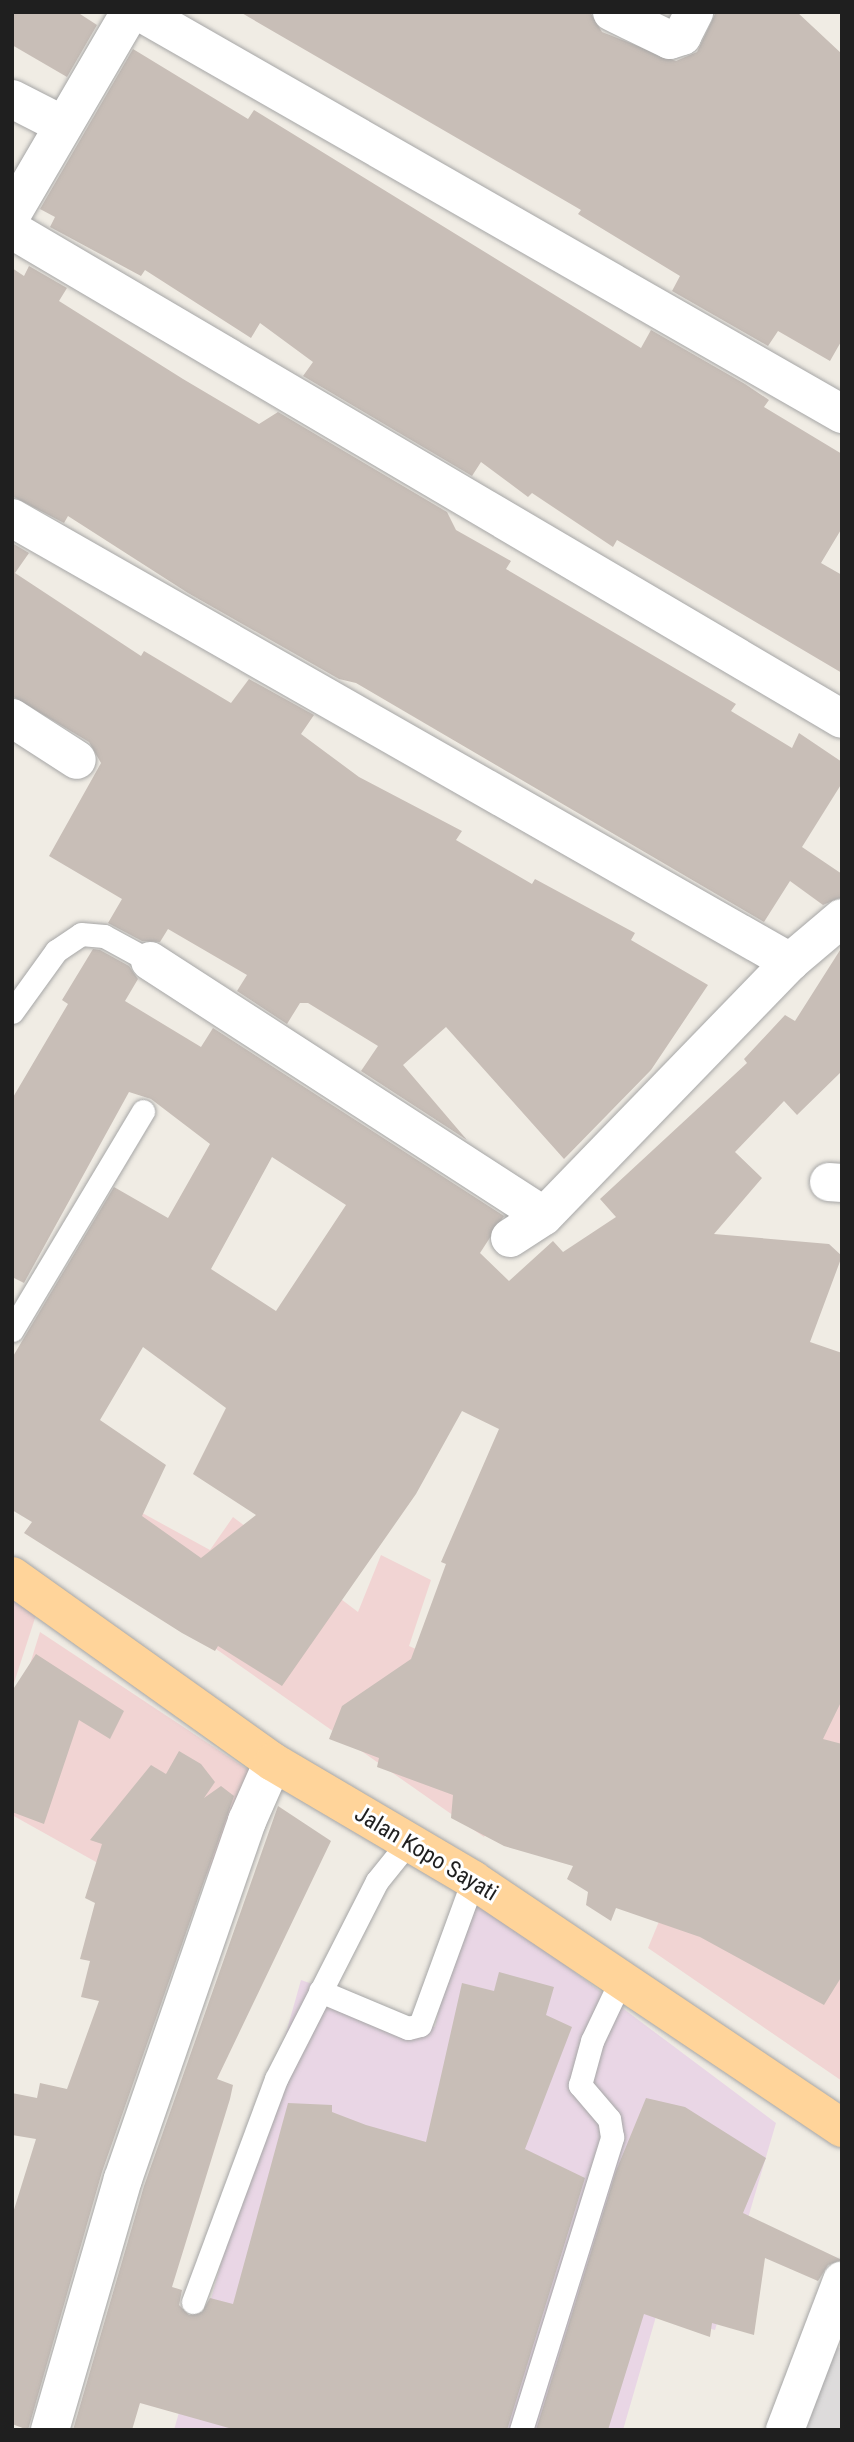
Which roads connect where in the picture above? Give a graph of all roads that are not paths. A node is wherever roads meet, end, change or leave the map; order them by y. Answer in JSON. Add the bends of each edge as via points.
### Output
{"nodes":[{"id":1,"x":130,"y":12,"type":"edge"},
{"id":2,"x":140,"y":12,"type":"edge"},
{"id":3,"x":612,"y":12,"type":"edge"},
{"id":4,"x":694,"y":12,"type":"edge"},
{"id":5,"x":12,"y":99,"type":"edge"},
{"id":6,"x":61,"y":124,"type":"junction"},
{"id":7,"x":12,"y":214,"type":"edge"},
{"id":8,"x":12,"y":230,"type":"edge"},
{"id":9,"x":842,"y":414,"type":"edge"},
{"id":10,"x":12,"y":518,"type":"edge"},
{"id":11,"x":12,"y":718,"type":"edge"},
{"id":12,"x":842,"y":719,"type":"edge"},
{"id":13,"x":77,"y":760,"type":"dead end"},
{"id":14,"x":842,"y":918,"type":"edge"},
{"id":15,"x":150,"y":961,"type":"joint"},
{"id":16,"x":790,"y":962,"type":"junction"},
{"id":17,"x":12,"y":1012,"type":"edge"},
{"id":18,"x":143,"y":1111,"type":"dead end"},
{"id":19,"x":544,"y":1216,"type":"junction"},
{"id":20,"x":510,"y":1238,"type":"dead end"},
{"id":21,"x":12,"y":1330,"type":"edge"},
{"id":22,"x":12,"y":1576,"type":"edge"},
{"id":23,"x":274,"y":1762,"type":"junction"},
{"id":24,"x":410,"y":1840,"type":"junction"},
{"id":25,"x":473,"y":1880,"type":"junction"},
{"id":26,"x":621,"y":1980,"type":"junction"},
{"id":27,"x":320,"y":1991,"type":"junction"},
{"id":28,"x":842,"y":2128,"type":"edge"},
{"id":29,"x":842,"y":2281,"type":"edge"},
{"id":30,"x":193,"y":2302,"type":"dead end"},
{"id":31,"x":50,"y":2430,"type":"edge"},
{"id":32,"x":520,"y":2430,"type":"edge"},
{"id":33,"x":785,"y":2430,"type":"edge"}],
"edges":[{"from":1,"to":6,"type":"street"},
{"from":2,"to":9,"type":"street"},
{"from":3,"to":4,"type":"street","via":[[670,40],[682,36]]},
{"from":5,"to":6,"type":"street"},
{"from":6,"to":7,"type":"street"},
{"from":8,"to":12,"type":"street"},
{"from":10,"to":16,"type":"street"},
{"from":11,"to":13,"type":"street"},
{"from":14,"to":16,"type":"street"},
{"from":15,"to":17,"type":"lane","via":[[104,936],[81,934],[56,951]]},
{"from":15,"to":19,"type":"street"},
{"from":16,"to":19,"type":"street"},
{"from":18,"to":21,"type":"lane"},
{"from":19,"to":20,"type":"street"},
{"from":22,"to":23,"type":"main road","name":"Jalan Kopo Sayati"},
{"from":23,"to":24,"type":"main road","name":"Jalan Kopo Sayati"},
{"from":23,"to":31,"type":"street","via":[[247,1821],[123,2179]]},
{"from":24,"to":25,"type":"main road","name":"Jalan Kopo Sayati"},
{"from":24,"to":27,"type":"lane","via":[[377,1881]]},
{"from":25,"to":26,"type":"main road","name":"Jalan Kopo Sayati"},
{"from":25,"to":27,"type":"lane","via":[[420,2025],[408,2028]]},
{"from":26,"to":28,"type":"main road","name":"Jalan Kopo Sayati"},
{"from":26,"to":32,"type":"lane","via":[[592,2041],[580,2085],[609,2119],[612,2137]]},
{"from":27,"to":30,"type":"lane","via":[[248,2140]]},
{"from":29,"to":33,"type":"street"}]}
